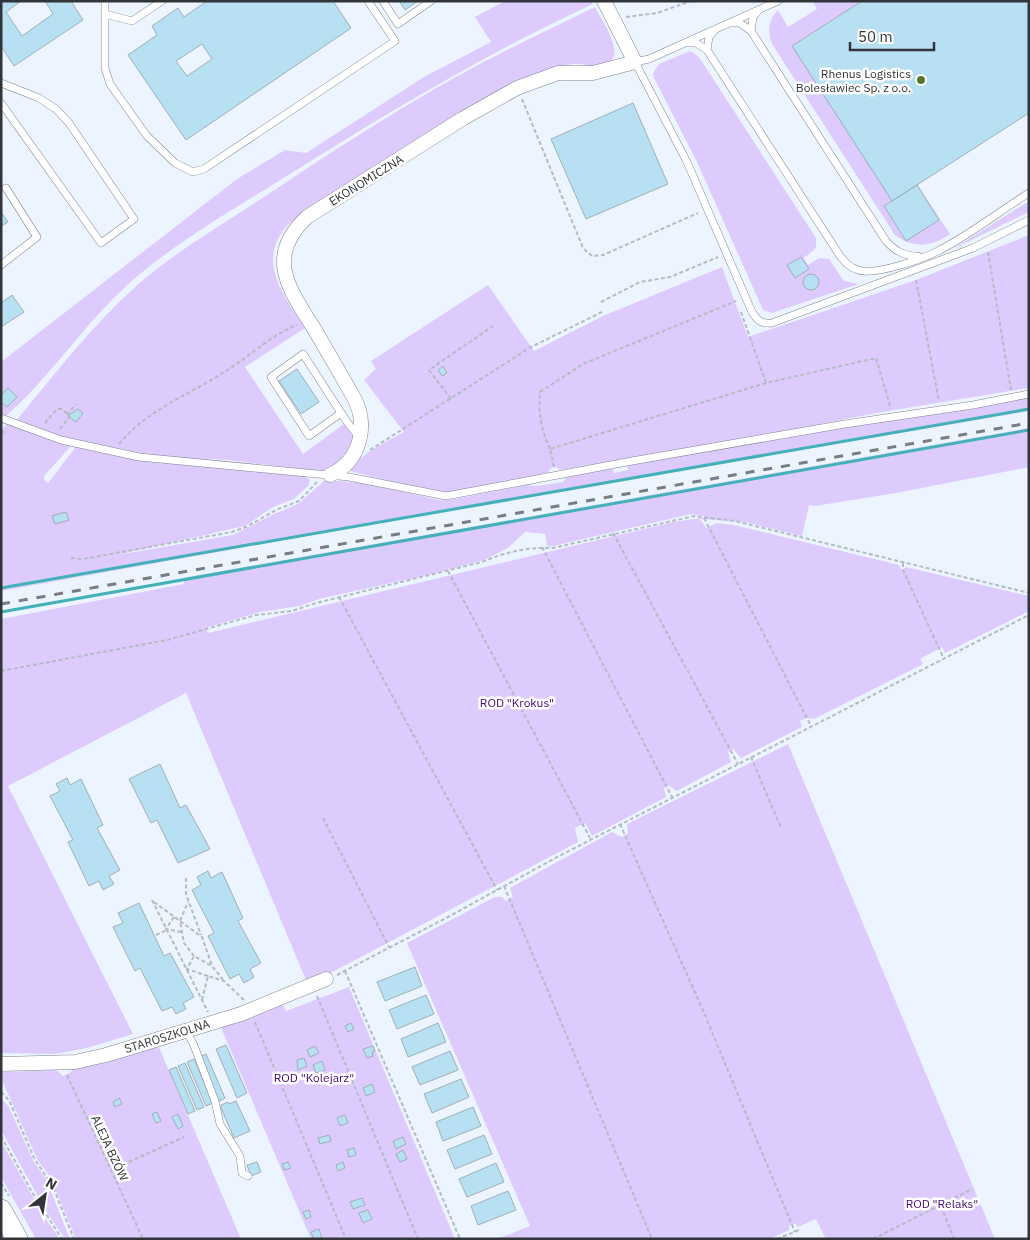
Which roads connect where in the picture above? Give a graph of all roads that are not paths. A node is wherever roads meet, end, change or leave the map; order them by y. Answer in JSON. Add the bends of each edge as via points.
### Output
{"nodes":[{"id":1,"x":105,"y":1,"type":"edge"},
{"id":2,"x":162,"y":1,"type":"edge"},
{"id":3,"x":368,"y":1,"type":"edge"},
{"id":4,"x":383,"y":1,"type":"edge"},
{"id":5,"x":431,"y":1,"type":"edge"},
{"id":6,"x":604,"y":1,"type":"edge"},
{"id":7,"x":778,"y":1,"type":"edge"},
{"id":8,"x":763,"y":8,"type":"junction"},
{"id":9,"x":105,"y":14,"type":"junction"},
{"id":10,"x":723,"y":26,"type":"junction"},
{"id":11,"x":751,"y":31,"type":"junction"},
{"id":12,"x":683,"y":44,"type":"junction"},
{"id":13,"x":707,"y":50,"type":"junction"},
{"id":14,"x":635,"y":62,"type":"junction"},
{"id":15,"x":1,"y":83,"type":"edge"},
{"id":16,"x":1,"y":103,"type":"edge"},
{"id":17,"x":6,"y":188,"type":"dead end"},
{"id":18,"x":1029,"y":193,"type":"edge"},
{"id":19,"x":1029,"y":220,"type":"edge"},
{"id":20,"x":927,"y":254,"type":"junction"},
{"id":21,"x":1,"y":265,"type":"edge"},
{"id":22,"x":1029,"y":394,"type":"edge"},
{"id":23,"x":341,"y":414,"type":"junction"},
{"id":24,"x":1,"y":418,"type":"edge"},
{"id":25,"x":360,"y":438,"type":"junction"},
{"id":26,"x":327,"y":475,"type":"junction"},
{"id":27,"x":326,"y":979,"type":"road end"},
{"id":28,"x":185,"y":1030,"type":"junction"},
{"id":29,"x":1,"y":1064,"type":"edge"},
{"id":30,"x":248,"y":1176,"type":"dead end"},
{"id":31,"x":1,"y":1210,"type":"edge"},
{"id":32,"x":17,"y":1239,"type":"edge"}],
"edges":[{"from":1,"to":9,"type":"lane"},
{"from":2,"to":9,"type":"lane","via":[[132,21]]},
{"from":3,"to":9,"type":"lane","via":[[395,41],[204,169],[193,172],[175,163],[147,136],[110,84],[105,68]]},
{"from":4,"to":5,"type":"lane","via":[[398,24]]},
{"from":6,"to":14,"type":"street"},
{"from":7,"to":8,"type":"lane"},
{"from":8,"to":10,"type":"lane"},
{"from":8,"to":11,"type":"lane","via":[[753,17]]},
{"from":10,"to":11,"type":"lane","via":[[740,23]]},
{"from":10,"to":12,"type":"lane"},
{"from":10,"to":13,"type":"lane","via":[[709,37]]},
{"from":11,"to":20,"type":"lane","via":[[886,241],[904,255],[916,257]]},
{"from":12,"to":13,"type":"lane","via":[[696,43]]},
{"from":12,"to":14,"type":"lane"},
{"from":13,"to":20,"type":"lane","via":[[848,265],[870,272]]},
{"from":14,"to":19,"type":"lane","via":[[709,209],[752,312],[764,324],[972,248]]},
{"from":14,"to":25,"type":"street","name":"EKONOMICZNA","via":[[593,73],[558,73],[517,88],[462,119],[307,217],[295,228],[284,252],[284,273],[295,299],[359,408]]},
{"from":15,"to":16,"type":"lane","via":[[39,98],[56,109],[69,123],[134,219],[101,243]]},
{"from":17,"to":21,"type":"lane","via":[[37,237]]},
{"from":18,"to":20,"type":"lane","via":[[938,251]]},
{"from":22,"to":26,"type":"lane","via":[[446,496]]},
{"from":23,"to":23,"type":"lane","via":[[303,354],[271,377],[309,436]]},
{"from":23,"to":25,"type":"lane"},
{"from":24,"to":26,"type":"lane","via":[[56,438],[114,452]]},
{"from":25,"to":26,"type":"street","name":"EKONOMICZNA","via":[[356,453],[348,463]]},
{"from":27,"to":28,"type":"street","name":"STAROSZKOLNA"},
{"from":28,"to":29,"type":"street","name":"STAROSZKOLNA","via":[[106,1055],[63,1063]]},
{"from":28,"to":30,"type":"lane","via":[[215,1100],[220,1124],[240,1156],[242,1173]]},
{"from":31,"to":32,"type":"main road"}]}
